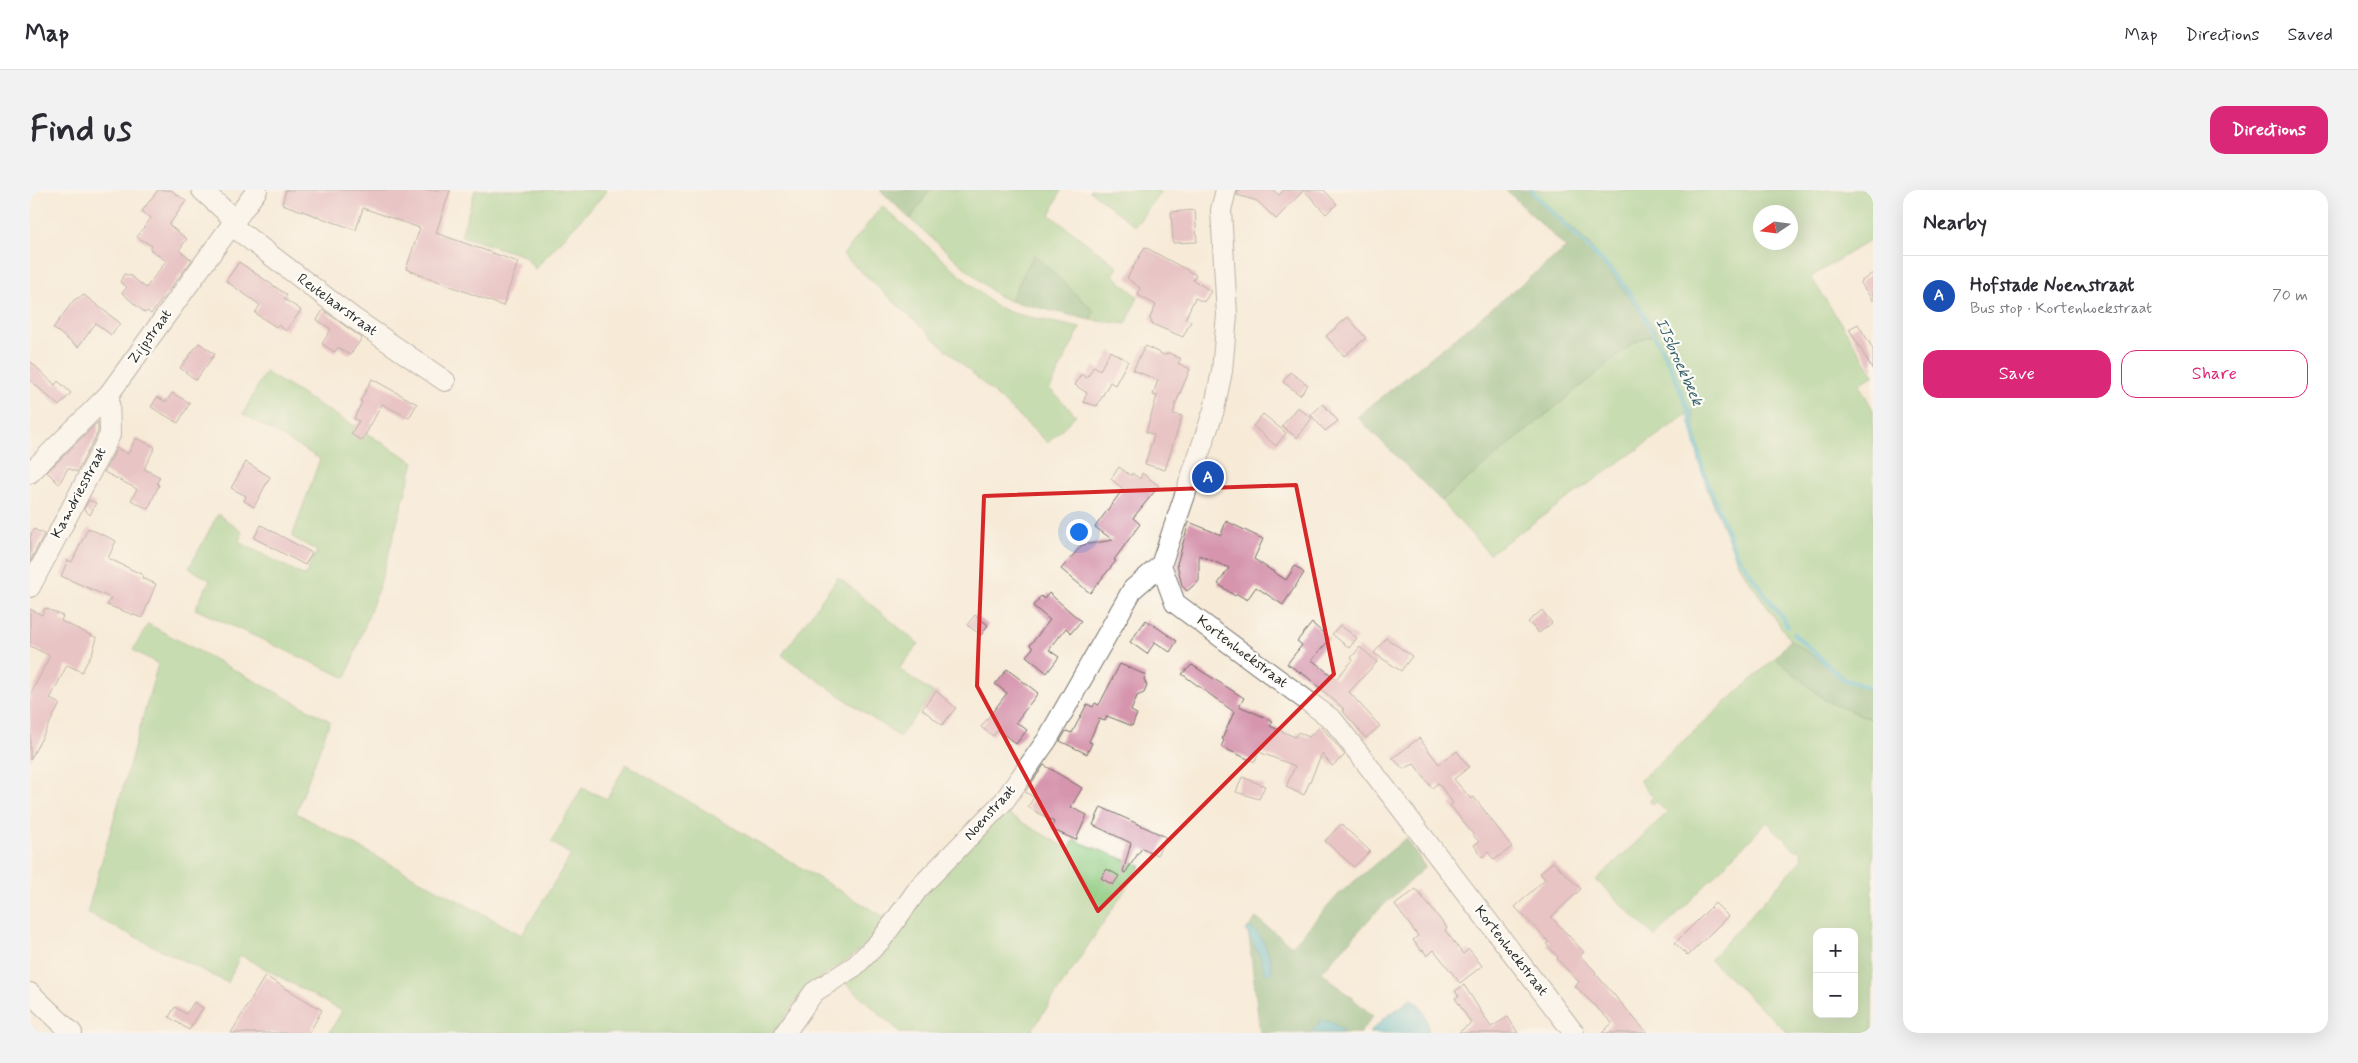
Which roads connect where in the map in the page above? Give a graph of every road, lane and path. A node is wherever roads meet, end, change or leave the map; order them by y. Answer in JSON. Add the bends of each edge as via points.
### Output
{"nodes":[{"id":1,"x":202,"y":190,"type":"edge"},
{"id":2,"x":257,"y":190,"type":"edge"},
{"id":3,"x":1226,"y":190,"type":"edge"},
{"id":4,"x":233,"y":222,"type":"junction"},
{"id":5,"x":445,"y":381,"type":"dead end"},
{"id":6,"x":110,"y":394,"type":"junction"},
{"id":7,"x":30,"y":474,"type":"edge"},
{"id":8,"x":1161,"y":565,"type":"junction"},
{"id":9,"x":30,"y":587,"type":"edge"},
{"id":10,"x":30,"y":992,"type":"edge"},
{"id":11,"x":72,"y":1033,"type":"edge"},
{"id":12,"x":785,"y":1033,"type":"edge"},
{"id":13,"x":1574,"y":1033,"type":"edge"}],
"edges":[{"from":1,"to":4,"type":"street","name":"Reutelaarstraat"},
{"from":2,"to":4,"type":"street","name":"Zijpstraat"},
{"from":3,"to":8,"type":"street","via":[[1221,210],[1227,315],[1222,371],[1214,410]]},
{"from":4,"to":5,"type":"street","name":"Reutelaarstraat","via":[[352,317]]},
{"from":4,"to":6,"type":"street","name":"Zijpstraat"},
{"from":6,"to":7,"type":"street","name":"Zijpstraat"},
{"from":6,"to":9,"type":"street","name":"Kamdriesstraat","via":[[110,435]]},
{"from":8,"to":12,"type":"street","name":"Noenstraat","via":[[1133,589],[1047,740],[1004,801],[918,889],[882,938],[855,966],[814,992]]},
{"from":8,"to":13,"type":"street","name":"Kortenhoekstraat","via":[[1176,603],[1332,720]]},
{"from":10,"to":11,"type":"street"}]}
